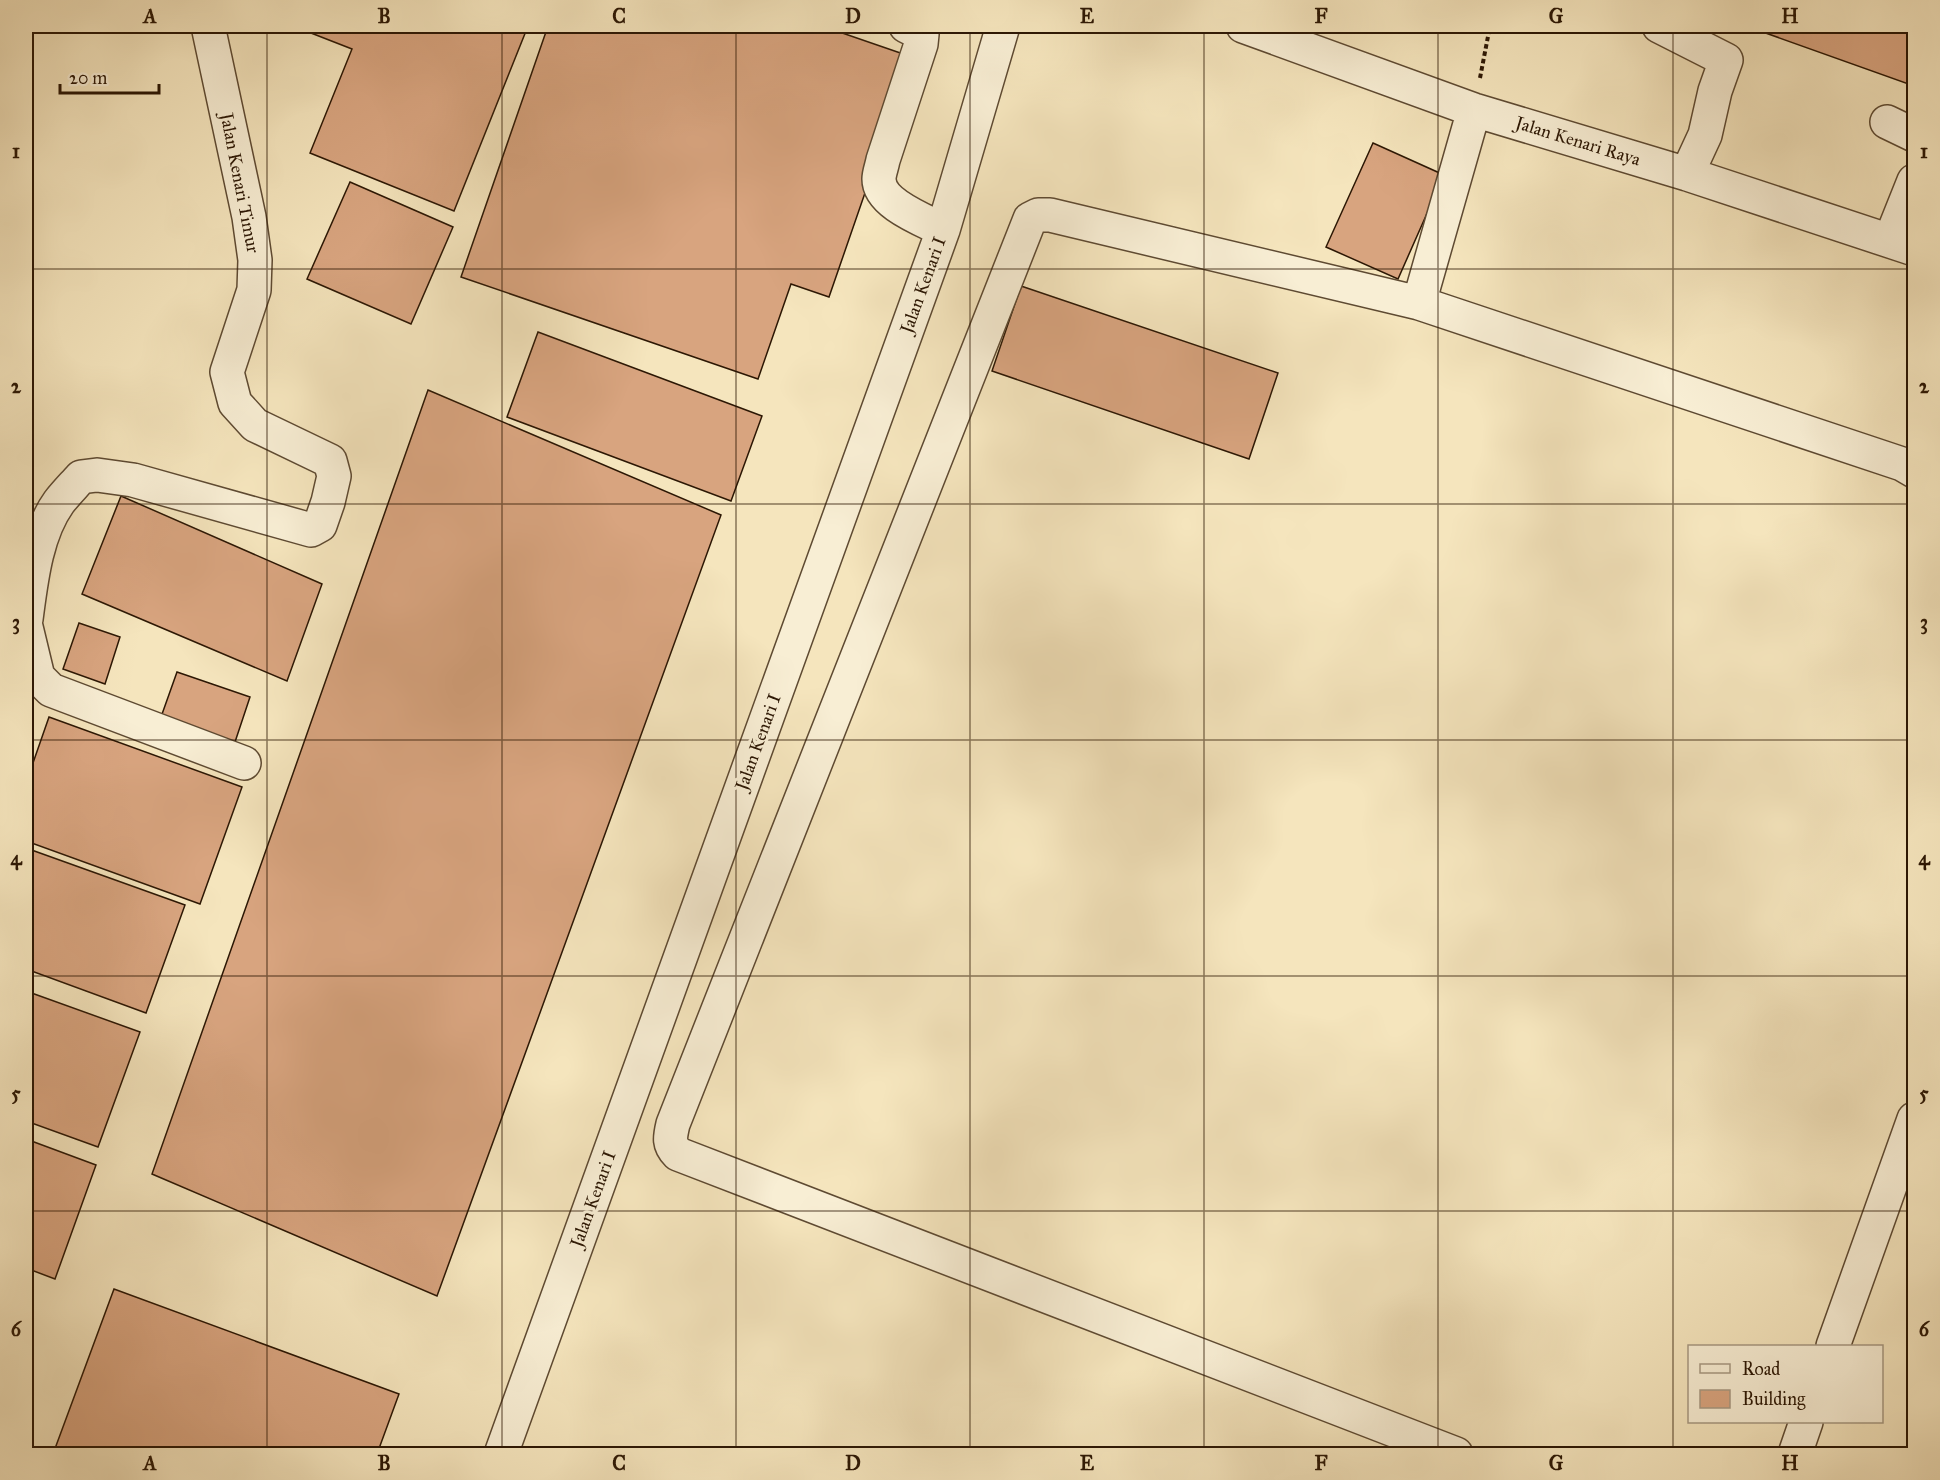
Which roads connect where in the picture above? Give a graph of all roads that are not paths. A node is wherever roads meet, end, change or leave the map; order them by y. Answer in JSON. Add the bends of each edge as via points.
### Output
{"nodes":[{"id":1,"x":208,"y":26,"type":"edge"},
{"id":2,"x":906,"y":26,"type":"edge"},
{"id":3,"x":1003,"y":26,"type":"edge"},
{"id":4,"x":1243,"y":26,"type":"edge"},
{"id":5,"x":1659,"y":26,"type":"edge"},
{"id":6,"x":1474,"y":110,"type":"junction"},
{"id":7,"x":1687,"y":174,"type":"junction"},
{"id":8,"x":1914,"y":181,"type":"edge"},
{"id":9,"x":943,"y":230,"type":"junction"},
{"id":10,"x":1902,"y":245,"type":"edge"},
{"id":11,"x":1419,"y":303,"type":"junction"},
{"id":12,"x":1914,"y":471,"type":"edge"},
{"id":13,"x":26,"y":619,"type":"edge"},
{"id":14,"x":26,"y":627,"type":"edge"},
{"id":15,"x":244,"y":763,"type":"dead end"},
{"id":16,"x":1914,"y":1119,"type":"edge"},
{"id":17,"x":1834,"y":1345,"type":"edge"},
{"id":18,"x":1806,"y":1423,"type":"edge"},
{"id":19,"x":501,"y":1455,"type":"edge"},
{"id":20,"x":1456,"y":1455,"type":"edge"},
{"id":21,"x":1795,"y":1455,"type":"edge"}],
"edges":[{"from":1,"to":13,"type":"street","name":"Jalan Kenari Timur","via":[[255,260],[254,290],[227,372],[235,403],[255,425],[330,461],[334,476],[328,502],[320,525],[311,530],[133,480],[81,477],[58,503],[41,540]]},
{"from":2,"to":9,"type":"street","via":[[922,34],[921,44],[879,180],[893,203]]},
{"from":3,"to":9,"type":"street","name":"Jalan Kenari I"},
{"from":4,"to":6,"type":"street","name":"Jalan Kenari Raya"},
{"from":5,"to":7,"type":"street","via":[[1726,60],[1705,135]]},
{"from":6,"to":7,"type":"street","name":"Jalan Kenari Raya"},
{"from":6,"to":11,"type":"street"},
{"from":7,"to":10,"type":"street","name":"Jalan Kenari Raya"},
{"from":8,"to":10,"type":"street"},
{"from":9,"to":19,"type":"street","name":"Jalan Kenari I"},
{"from":11,"to":12,"type":"street"},
{"from":11,"to":20,"type":"street","via":[[1050,215],[1030,219],[673,1124],[670,1145],[678,1154]]},
{"from":14,"to":15,"type":"street","via":[[38,677],[51,690]]},
{"from":16,"to":17,"type":"street"},
{"from":18,"to":21,"type":"street"}]}
